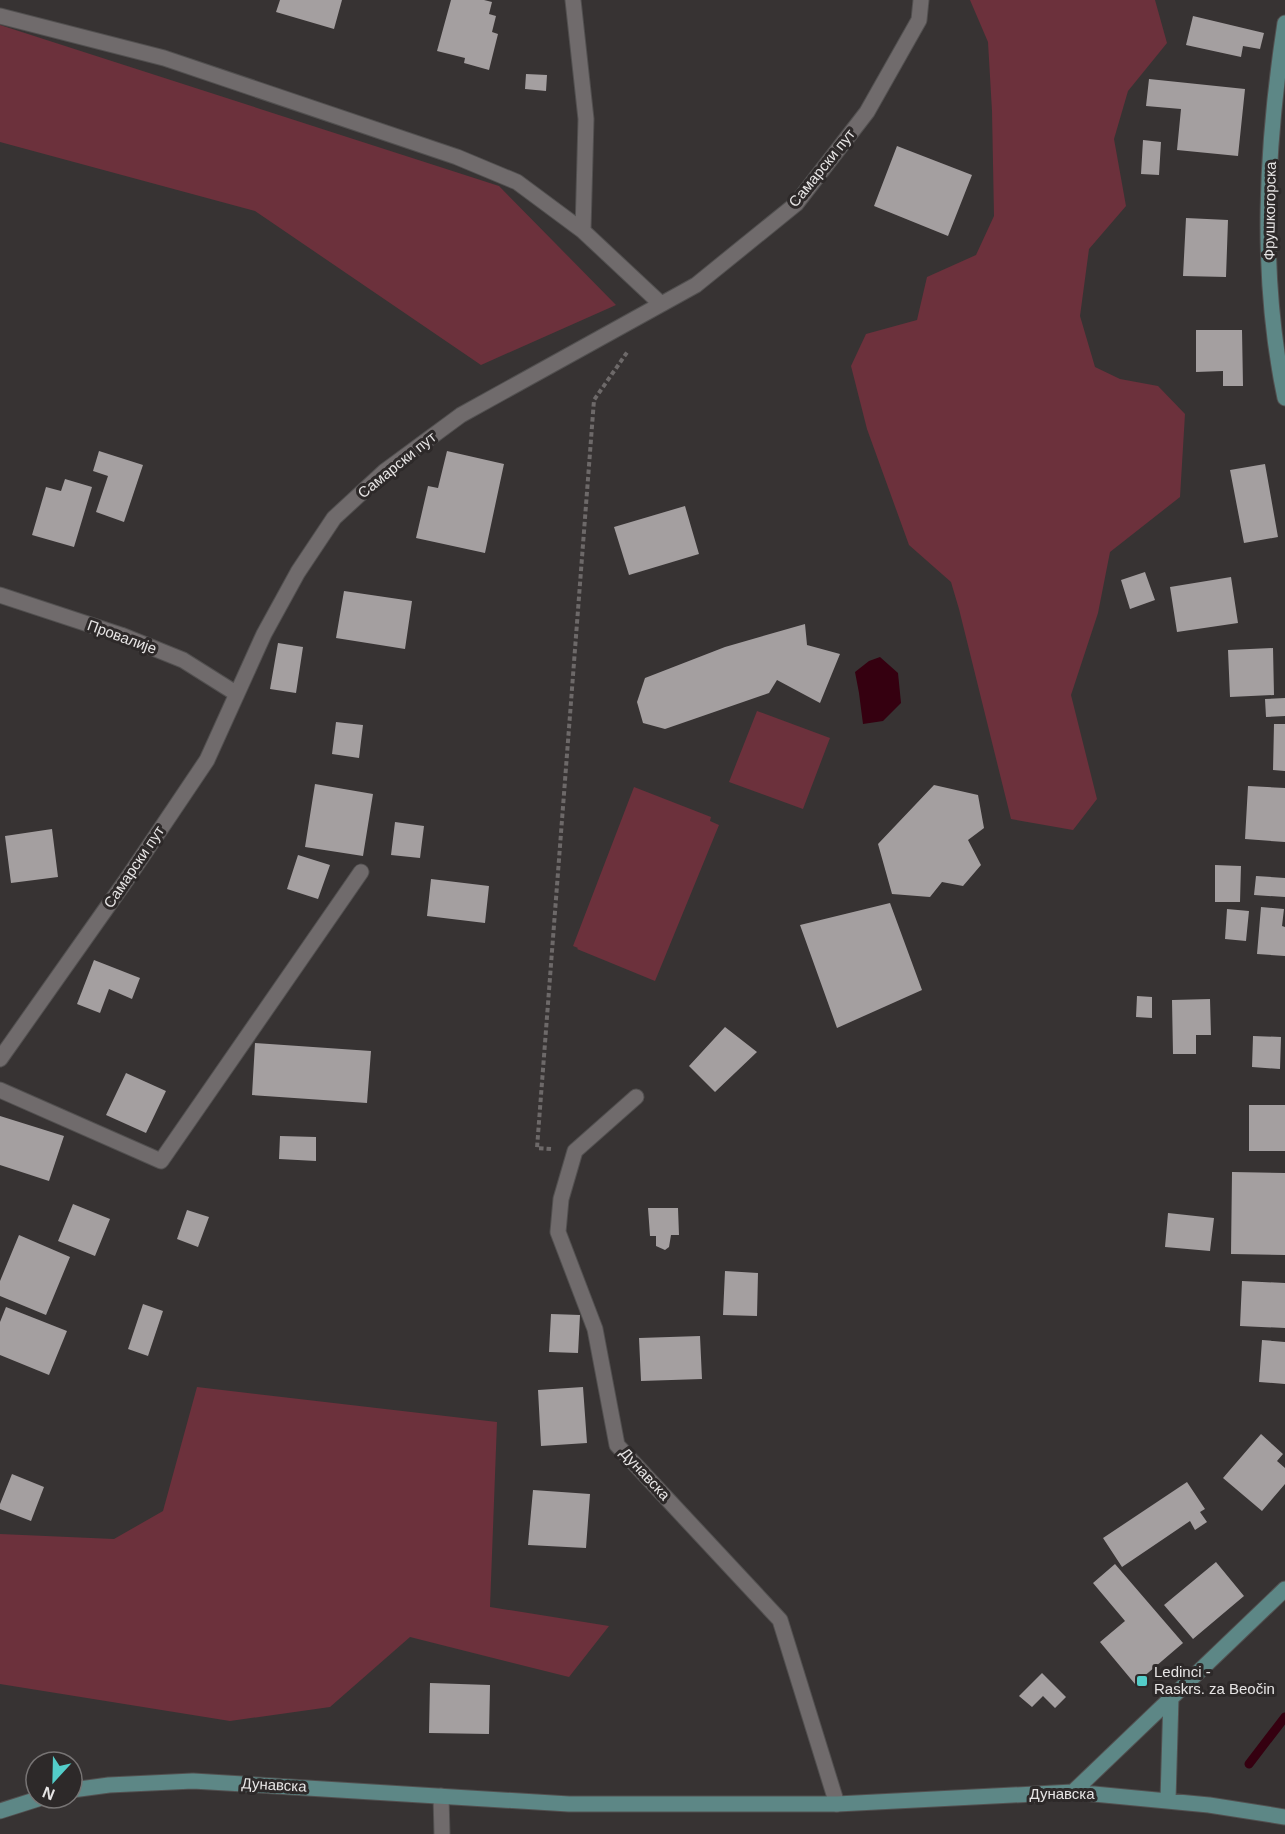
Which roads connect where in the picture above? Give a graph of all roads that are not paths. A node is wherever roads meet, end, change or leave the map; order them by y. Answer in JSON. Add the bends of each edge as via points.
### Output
{"nodes":[{"id":1,"x":573,"y":0,"type":"edge"},
{"id":2,"x":921,"y":0,"type":"edge"},
{"id":3,"x":0,"y":16,"type":"edge"},
{"id":4,"x":1285,"y":23,"type":"edge"},
{"id":5,"x":583,"y":231,"type":"junction"},
{"id":6,"x":662,"y":304,"type":"junction"},
{"id":7,"x":1285,"y":398,"type":"edge"},
{"id":8,"x":0,"y":596,"type":"edge"},
{"id":9,"x":237,"y":694,"type":"junction"},
{"id":10,"x":361,"y":872,"type":"dead end"},
{"id":11,"x":0,"y":1059,"type":"edge"},
{"id":12,"x":0,"y":1090,"type":"edge"},
{"id":13,"x":636,"y":1097,"type":"dead end"},
{"id":14,"x":1285,"y":1589,"type":"edge"},
{"id":15,"x":1171,"y":1697,"type":"junction"},
{"id":16,"x":84,"y":1788,"type":"edge"},
{"id":17,"x":1073,"y":1791,"type":"junction"},
{"id":18,"x":441,"y":1796,"type":"junction"},
{"id":19,"x":1168,"y":1800,"type":"junction"},
{"id":20,"x":24,"y":1803,"type":"edge"},
{"id":21,"x":837,"y":1804,"type":"junction"},
{"id":22,"x":0,"y":1811,"type":"edge"},
{"id":23,"x":1285,"y":1817,"type":"edge"},
{"id":24,"x":442,"y":1834,"type":"edge"}],
"edges":[{"from":1,"to":5,"type":"street","via":[[586,118]]},
{"from":2,"to":6,"type":"street","name":"Самарски пут","via":[[919,20],[867,112],[796,204],[696,285]]},
{"from":3,"to":5,"type":"street","via":[[164,57],[457,157],[517,183]]},
{"from":4,"to":7,"type":"main road","name":"Фрушкогорска","via":[[1275,87],[1268,187],[1269,282],[1276,356]]},
{"from":5,"to":6,"type":"street"},
{"from":6,"to":9,"type":"street","name":"Самарски пут","via":[[461,415],[385,471],[334,518],[298,572]]},
{"from":8,"to":9,"type":"street","name":"Провалије","via":[[121,635],[183,660]]},
{"from":9,"to":11,"type":"street","name":"Самарски пут","via":[[207,760]]},
{"from":10,"to":12,"type":"street","via":[[161,1161]]},
{"from":13,"to":21,"type":"street","name":"Дунавска","via":[[575,1150],[561,1199],[558,1232],[595,1329],[617,1444],[780,1620]]},
{"from":14,"to":15,"type":"main road"},
{"from":15,"to":17,"type":"main road"},
{"from":15,"to":19,"type":"main road"},
{"from":16,"to":18,"type":"main road","name":"Дунавска","via":[[193,1781]]},
{"from":17,"to":19,"type":"main road","name":"Дунавска"},
{"from":17,"to":21,"type":"main road","name":"Дунавска"},
{"from":18,"to":21,"type":"main road","name":"Дунавска","via":[[569,1804]]},
{"from":18,"to":24,"type":"street"},
{"from":19,"to":23,"type":"main road","name":"Дунавска"},
{"from":20,"to":22,"type":"main road"}]}
